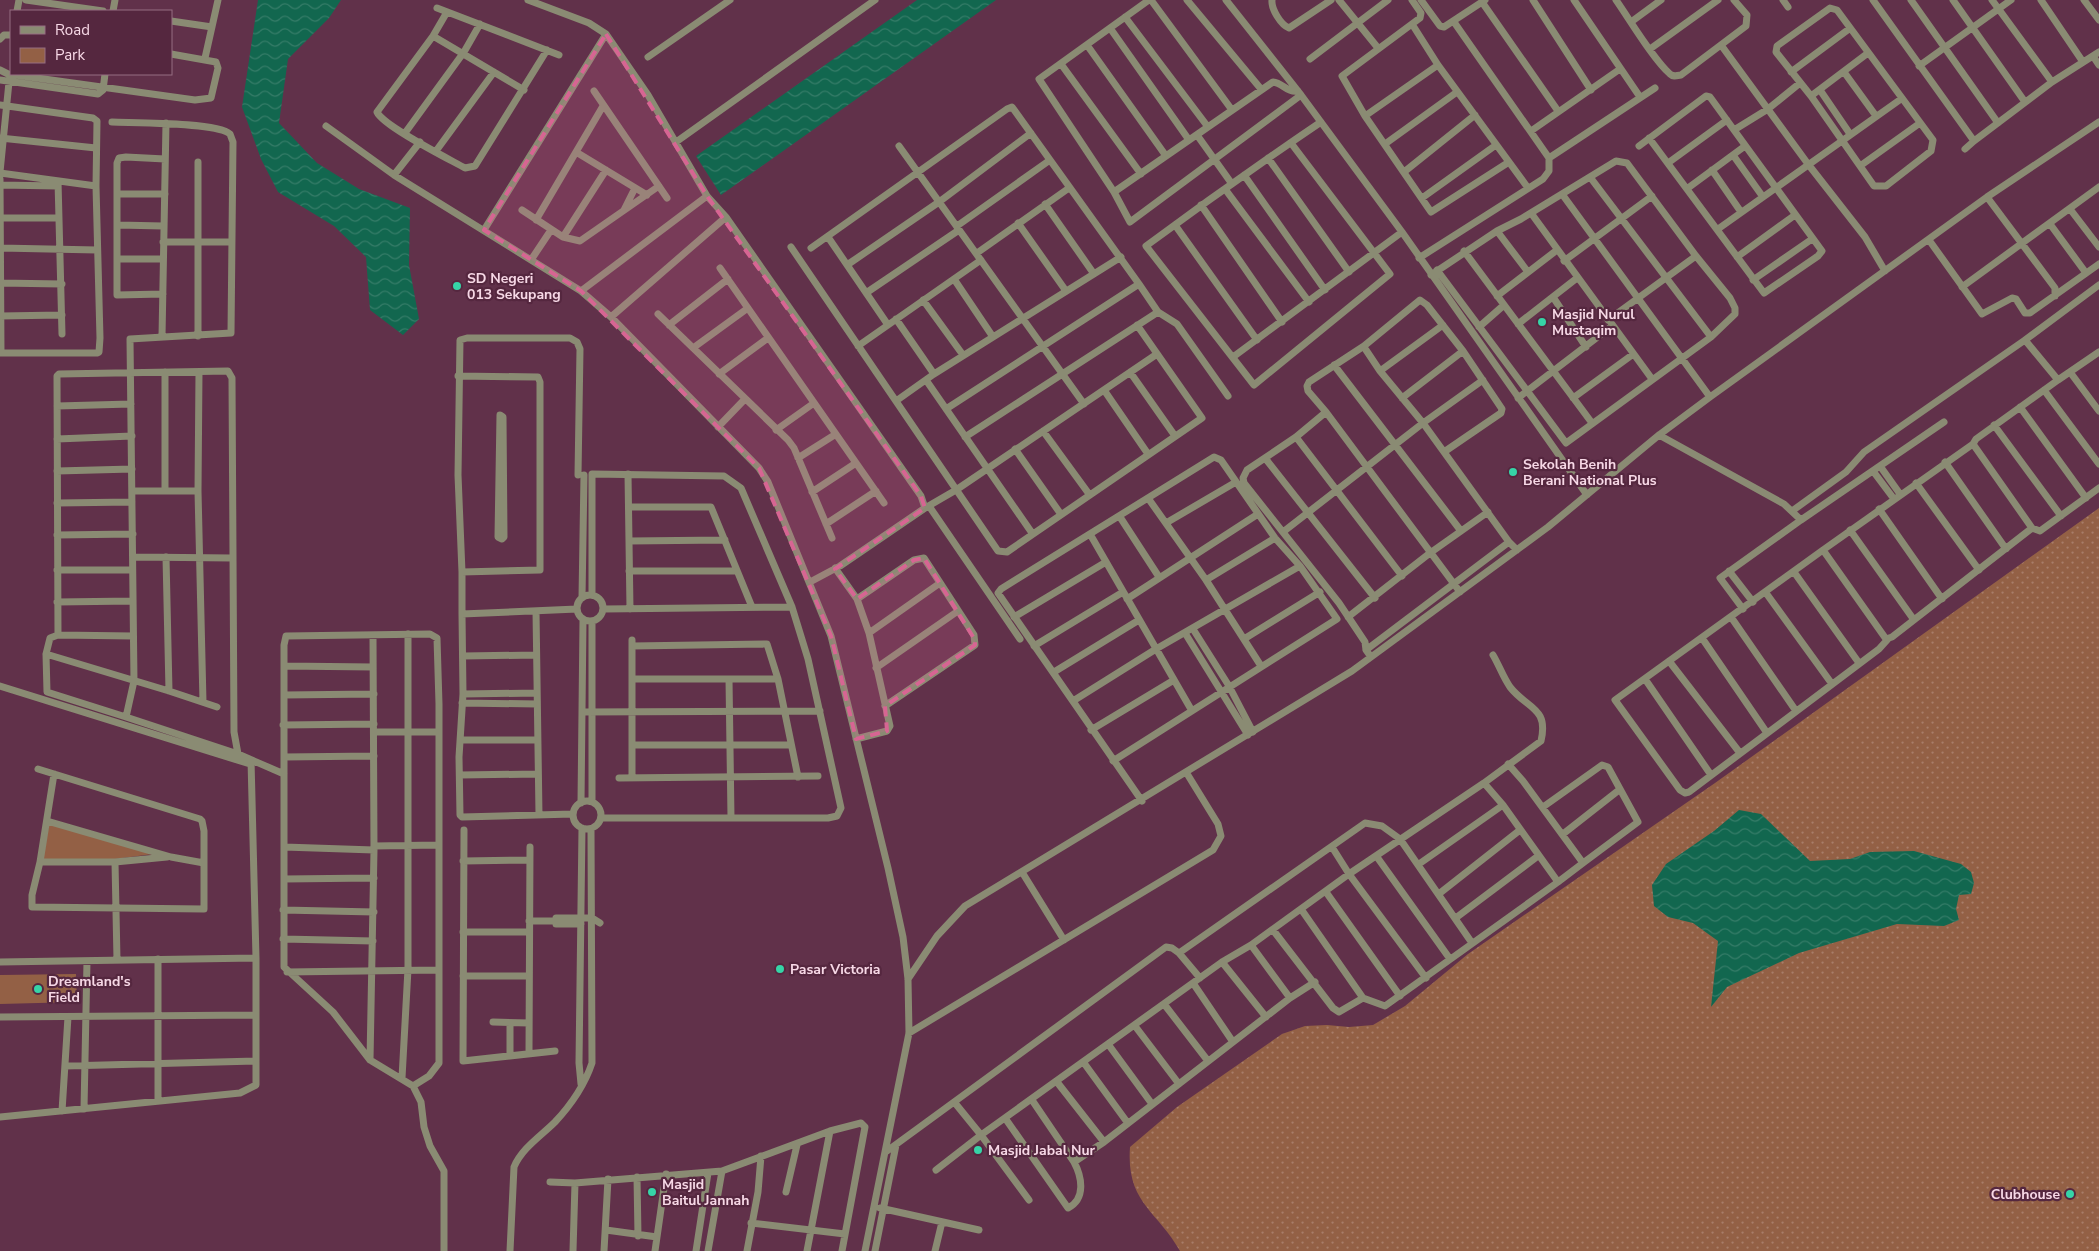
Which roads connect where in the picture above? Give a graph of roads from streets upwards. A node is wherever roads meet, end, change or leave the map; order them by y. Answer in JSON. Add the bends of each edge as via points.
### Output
{"nodes":[{"id":1,"x":26,"y":0,"type":"edge"},
{"id":2,"x":218,"y":0,"type":"edge"},
{"id":3,"x":528,"y":0,"type":"edge"},
{"id":4,"x":730,"y":0,"type":"edge"},
{"id":5,"x":875,"y":0,"type":"edge"},
{"id":6,"x":1150,"y":0,"type":"edge"},
{"id":7,"x":1187,"y":0,"type":"edge"},
{"id":8,"x":1226,"y":0,"type":"edge"},
{"id":9,"x":1272,"y":0,"type":"edge"},
{"id":10,"x":1331,"y":0,"type":"edge"},
{"id":11,"x":1339,"y":0,"type":"edge"},
{"id":12,"x":1388,"y":0,"type":"edge"},
{"id":13,"x":1412,"y":0,"type":"edge"},
{"id":14,"x":1433,"y":0,"type":"edge"},
{"id":15,"x":1533,"y":0,"type":"edge"},
{"id":16,"x":1574,"y":0,"type":"edge"},
{"id":17,"x":1616,"y":0,"type":"edge"},
{"id":18,"x":1661,"y":0,"type":"edge"},
{"id":19,"x":1718,"y":0,"type":"edge"},
{"id":20,"x":1734,"y":0,"type":"edge"},
{"id":21,"x":1783,"y":0,"type":"edge"},
{"id":22,"x":1873,"y":0,"type":"edge"},
{"id":23,"x":1910,"y":0,"type":"edge"},
{"id":24,"x":1953,"y":0,"type":"edge"},
{"id":25,"x":1992,"y":0,"type":"edge"},
{"id":26,"x":2011,"y":0,"type":"edge"},
{"id":27,"x":2041,"y":0,"type":"edge"},
{"id":28,"x":2084,"y":0,"type":"edge"},
{"id":29,"x":1483,"y":1,"type":"edge"},
{"id":30,"x":1423,"y":3,"type":"edge"},
{"id":31,"x":1788,"y":7,"type":"dead end"},
{"id":32,"x":437,"y":8,"type":"dead end"},
{"id":33,"x":1998,"y":9,"type":"junction"},
{"id":34,"x":96,"y":10,"type":"edge"},
{"id":35,"x":447,"y":12,"type":"junction"},
{"id":36,"x":1125,"y":17,"type":"junction"},
{"id":37,"x":2099,"y":20,"type":"edge"},
{"id":38,"x":172,"y":21,"type":"edge"},
{"id":39,"x":1357,"y":22,"type":"junction"},
{"id":40,"x":1454,"y":22,"type":"junction"},
{"id":41,"x":1632,"y":22,"type":"junction"},
{"id":42,"x":480,"y":24,"type":"junction"},
{"id":43,"x":1412,"y":24,"type":"junction"},
{"id":44,"x":212,"y":27,"type":"junction"},
{"id":45,"x":1972,"y":27,"type":"junction"},
{"id":46,"x":1110,"y":28,"type":"junction"},
{"id":47,"x":1849,"y":29,"type":"junction"},
{"id":48,"x":606,"y":34,"type":"junction"},
{"id":49,"x":433,"y":36,"type":"junction"},
{"id":50,"x":1087,"y":45,"type":"junction"},
{"id":51,"x":1721,"y":45,"type":"junction"},
{"id":52,"x":1944,"y":47,"type":"junction"},
{"id":53,"x":1378,"y":48,"type":"junction"},
{"id":54,"x":1650,"y":49,"type":"junction"},
{"id":55,"x":547,"y":50,"type":"junction"},
{"id":56,"x":464,"y":52,"type":"junction"},
{"id":57,"x":1868,"y":53,"type":"junction"},
{"id":58,"x":172,"y":54,"type":"edge"},
{"id":59,"x":2096,"y":54,"type":"edge"},
{"id":60,"x":559,"y":55,"type":"dead end"},
{"id":61,"x":648,"y":57,"type":"dead end"},
{"id":62,"x":205,"y":58,"type":"junction"},
{"id":63,"x":1310,"y":59,"type":"dead end"},
{"id":64,"x":2083,"y":62,"type":"junction"},
{"id":65,"x":1061,"y":64,"type":"junction"},
{"id":66,"x":1438,"y":65,"type":"junction"},
{"id":67,"x":2099,"y":65,"type":"edge"},
{"id":68,"x":1919,"y":66,"type":"junction"},
{"id":69,"x":1620,"y":69,"type":"junction"},
{"id":70,"x":494,"y":72,"type":"junction"},
{"id":71,"x":1791,"y":72,"type":"junction"},
{"id":72,"x":1844,"y":72,"type":"junction"},
{"id":73,"x":16,"y":75,"type":"edge"},
{"id":74,"x":105,"y":75,"type":"edge"},
{"id":75,"x":0,"y":80,"type":"edge"},
{"id":76,"x":8,"y":82,"type":"junction"},
{"id":77,"x":2052,"y":82,"type":"junction"},
{"id":78,"x":1800,"y":84,"type":"junction"},
{"id":79,"x":104,"y":86,"type":"junction"},
{"id":80,"x":1655,"y":88,"type":"dead end"},
{"id":81,"x":1261,"y":89,"type":"junction"},
{"id":82,"x":524,"y":90,"type":"junction"},
{"id":83,"x":1591,"y":90,"type":"junction"},
{"id":84,"x":1820,"y":90,"type":"junction"},
{"id":85,"x":594,"y":92,"type":"dead end"},
{"id":86,"x":1457,"y":92,"type":"junction"},
{"id":87,"x":1299,"y":93,"type":"junction"},
{"id":88,"x":1811,"y":96,"type":"junction"},
{"id":89,"x":1640,"y":97,"type":"junction"},
{"id":90,"x":1901,"y":98,"type":"junction"},
{"id":91,"x":2025,"y":102,"type":"junction"},
{"id":92,"x":4,"y":106,"type":"edge"},
{"id":93,"x":603,"y":106,"type":"junction"},
{"id":94,"x":1768,"y":109,"type":"junction"},
{"id":95,"x":1232,"y":110,"type":"junction"},
{"id":96,"x":1558,"y":111,"type":"junction"},
{"id":97,"x":1474,"y":115,"type":"junction"},
{"id":98,"x":1365,"y":116,"type":"junction"},
{"id":99,"x":1876,"y":116,"type":"junction"},
{"id":100,"x":1727,"y":120,"type":"junction"},
{"id":101,"x":112,"y":122,"type":"dead end"},
{"id":102,"x":1321,"y":122,"type":"junction"},
{"id":103,"x":2099,"y":122,"type":"edge"},
{"id":104,"x":166,"y":123,"type":"junction"},
{"id":105,"x":1920,"y":123,"type":"junction"},
{"id":106,"x":1998,"y":123,"type":"junction"},
{"id":107,"x":326,"y":126,"type":"dead end"},
{"id":108,"x":1208,"y":127,"type":"junction"},
{"id":109,"x":1734,"y":130,"type":"junction"},
{"id":110,"x":1531,"y":132,"type":"junction"},
{"id":111,"x":1031,"y":133,"type":"junction"},
{"id":112,"x":404,"y":134,"type":"junction"},
{"id":113,"x":1850,"y":134,"type":"junction"},
{"id":114,"x":1197,"y":135,"type":"junction"},
{"id":115,"x":1649,"y":138,"type":"junction"},
{"id":116,"x":2,"y":139,"type":"edge"},
{"id":117,"x":1189,"y":140,"type":"junction"},
{"id":118,"x":1974,"y":140,"type":"junction"},
{"id":119,"x":1841,"y":141,"type":"junction"},
{"id":120,"x":420,"y":142,"type":"junction"},
{"id":121,"x":676,"y":142,"type":"junction"},
{"id":122,"x":1291,"y":142,"type":"junction"},
{"id":123,"x":1385,"y":144,"type":"junction"},
{"id":124,"x":1496,"y":145,"type":"junction"},
{"id":125,"x":898,"y":146,"type":"dead end"},
{"id":126,"x":1638,"y":146,"type":"dead end"},
{"id":127,"x":1745,"y":146,"type":"junction"},
{"id":128,"x":96,"y":148,"type":"junction"},
{"id":129,"x":1965,"y":149,"type":"dead end"},
{"id":130,"x":436,"y":151,"type":"junction"},
{"id":131,"x":576,"y":152,"type":"junction"},
{"id":132,"x":1734,"y":155,"type":"junction"},
{"id":133,"x":1166,"y":156,"type":"junction"},
{"id":134,"x":1268,"y":158,"type":"junction"},
{"id":135,"x":1549,"y":158,"type":"junction"},
{"id":136,"x":165,"y":159,"type":"junction"},
{"id":137,"x":1050,"y":160,"type":"junction"},
{"id":138,"x":1214,"y":160,"type":"junction"},
{"id":139,"x":198,"y":162,"type":"dead end"},
{"id":140,"x":1509,"y":162,"type":"junction"},
{"id":141,"x":1668,"y":163,"type":"junction"},
{"id":142,"x":1808,"y":164,"type":"junction"},
{"id":143,"x":1860,"y":166,"type":"junction"},
{"id":144,"x":606,"y":170,"type":"junction"},
{"id":145,"x":1712,"y":170,"type":"junction"},
{"id":146,"x":0,"y":172,"type":"edge"},
{"id":147,"x":1404,"y":172,"type":"junction"},
{"id":148,"x":918,"y":173,"type":"junction"},
{"id":149,"x":1141,"y":174,"type":"junction"},
{"id":150,"x":394,"y":175,"type":"junction"},
{"id":151,"x":1244,"y":175,"type":"junction"},
{"id":152,"x":1590,"y":177,"type":"junction"},
{"id":153,"x":0,"y":179,"type":"edge"},
{"id":154,"x":58,"y":184,"type":"junction"},
{"id":155,"x":1232,"y":184,"type":"junction"},
{"id":156,"x":0,"y":185,"type":"edge"},
{"id":157,"x":96,"y":186,"type":"junction"},
{"id":158,"x":659,"y":186,"type":"junction"},
{"id":159,"x":635,"y":188,"type":"junction"},
{"id":160,"x":1068,"y":188,"type":"junction"},
{"id":161,"x":1528,"y":188,"type":"junction"},
{"id":162,"x":1688,"y":188,"type":"junction"},
{"id":163,"x":1775,"y":188,"type":"junction"},
{"id":164,"x":2099,"y":188,"type":"edge"},
{"id":165,"x":1225,"y":189,"type":"junction"},
{"id":166,"x":1114,"y":192,"type":"junction"},
{"id":167,"x":118,"y":194,"type":"junction"},
{"id":168,"x":165,"y":194,"type":"junction"},
{"id":169,"x":1562,"y":194,"type":"junction"},
{"id":170,"x":647,"y":195,"type":"junction"},
{"id":171,"x":707,"y":196,"type":"junction"},
{"id":172,"x":1652,"y":196,"type":"junction"},
{"id":173,"x":1763,"y":197,"type":"junction"},
{"id":174,"x":1987,"y":197,"type":"junction"},
{"id":175,"x":667,"y":198,"type":"dead end"},
{"id":176,"x":1422,"y":198,"type":"junction"},
{"id":177,"x":939,"y":202,"type":"junction"},
{"id":178,"x":1045,"y":204,"type":"junction"},
{"id":179,"x":1202,"y":205,"type":"junction"},
{"id":180,"x":2070,"y":209,"type":"junction"},
{"id":181,"x":522,"y":210,"type":"dead end"},
{"id":182,"x":623,"y":212,"type":"junction"},
{"id":183,"x":1741,"y":212,"type":"junction"},
{"id":184,"x":1531,"y":213,"type":"junction"},
{"id":185,"x":1795,"y":215,"type":"junction"},
{"id":186,"x":726,"y":217,"type":"junction"},
{"id":187,"x":0,"y":218,"type":"edge"},
{"id":188,"x":60,"y":218,"type":"junction"},
{"id":189,"x":536,"y":220,"type":"junction"},
{"id":190,"x":1622,"y":220,"type":"junction"},
{"id":191,"x":1018,"y":223,"type":"junction"},
{"id":192,"x":2050,"y":224,"type":"junction"},
{"id":193,"x":118,"y":225,"type":"junction"},
{"id":194,"x":1175,"y":225,"type":"junction"},
{"id":195,"x":164,"y":226,"type":"junction"},
{"id":196,"x":958,"y":228,"type":"junction"},
{"id":197,"x":1718,"y":229,"type":"junction"},
{"id":198,"x":484,"y":230,"type":"junction"},
{"id":199,"x":551,"y":230,"type":"junction"},
{"id":200,"x":1497,"y":231,"type":"junction"},
{"id":201,"x":1402,"y":232,"type":"junction"},
{"id":202,"x":563,"y":237,"type":"junction"},
{"id":203,"x":828,"y":237,"type":"junction"},
{"id":204,"x":1592,"y":238,"type":"junction"},
{"id":205,"x":1812,"y":239,"type":"junction"},
{"id":206,"x":1929,"y":240,"type":"junction"},
{"id":207,"x":163,"y":242,"type":"junction"},
{"id":208,"x":198,"y":242,"type":"junction"},
{"id":209,"x":230,"y":242,"type":"junction"},
{"id":210,"x":2022,"y":244,"type":"junction"},
{"id":211,"x":790,"y":247,"type":"dead end"},
{"id":212,"x":1,"y":248,"type":"edge"},
{"id":213,"x":811,"y":248,"type":"dead end"},
{"id":214,"x":2099,"y":248,"type":"edge"},
{"id":215,"x":61,"y":249,"type":"junction"},
{"id":216,"x":97,"y":250,"type":"junction"},
{"id":217,"x":1557,"y":250,"type":"junction"},
{"id":218,"x":1373,"y":252,"type":"junction"},
{"id":219,"x":1464,"y":252,"type":"junction"},
{"id":220,"x":976,"y":253,"type":"junction"},
{"id":221,"x":1696,"y":256,"type":"junction"},
{"id":222,"x":1121,"y":257,"type":"junction"},
{"id":223,"x":1737,"y":257,"type":"junction"},
{"id":224,"x":1420,"y":258,"type":"junction"},
{"id":225,"x":118,"y":259,"type":"junction"},
{"id":226,"x":163,"y":259,"type":"junction"},
{"id":227,"x":531,"y":260,"type":"junction"},
{"id":228,"x":982,"y":260,"type":"junction"},
{"id":229,"x":1564,"y":261,"type":"junction"},
{"id":230,"x":2099,"y":264,"type":"edge"},
{"id":231,"x":847,"y":265,"type":"junction"},
{"id":232,"x":720,"y":268,"type":"dead end"},
{"id":233,"x":1885,"y":271,"type":"junction"},
{"id":234,"x":1349,"y":272,"type":"junction"},
{"id":235,"x":1434,"y":272,"type":"junction"},
{"id":236,"x":1528,"y":272,"type":"junction"},
{"id":237,"x":2086,"y":273,"type":"junction"},
{"id":238,"x":1094,"y":274,"type":"junction"},
{"id":239,"x":1667,"y":277,"type":"junction"},
{"id":240,"x":1577,"y":278,"type":"junction"},
{"id":241,"x":728,"y":279,"type":"junction"},
{"id":242,"x":954,"y":279,"type":"junction"},
{"id":243,"x":1753,"y":280,"type":"junction"},
{"id":244,"x":1,"y":283,"type":"edge"},
{"id":245,"x":62,"y":284,"type":"junction"},
{"id":246,"x":1139,"y":284,"type":"junction"},
{"id":247,"x":2099,"y":285,"type":"edge"},
{"id":248,"x":1962,"y":287,"type":"junction"},
{"id":249,"x":1325,"y":290,"type":"junction"},
{"id":250,"x":581,"y":291,"type":"junction"},
{"id":251,"x":1066,"y":291,"type":"junction"},
{"id":252,"x":866,"y":293,"type":"junction"},
{"id":253,"x":164,"y":294,"type":"junction"},
{"id":254,"x":1497,"y":296,"type":"junction"},
{"id":255,"x":2055,"y":296,"type":"junction"},
{"id":256,"x":1553,"y":297,"type":"junction"},
{"id":257,"x":1636,"y":298,"type":"junction"},
{"id":258,"x":924,"y":300,"type":"junction"},
{"id":259,"x":1310,"y":302,"type":"junction"},
{"id":260,"x":1504,"y":305,"type":"junction"},
{"id":261,"x":748,"y":308,"type":"junction"},
{"id":262,"x":1158,"y":312,"type":"junction"},
{"id":263,"x":658,"y":314,"type":"dead end"},
{"id":264,"x":62,"y":315,"type":"junction"},
{"id":265,"x":0,"y":316,"type":"edge"},
{"id":266,"x":611,"y":317,"type":"junction"},
{"id":267,"x":1023,"y":318,"type":"junction"},
{"id":268,"x":896,"y":319,"type":"junction"},
{"id":269,"x":1282,"y":322,"type":"junction"},
{"id":270,"x":1610,"y":323,"type":"junction"},
{"id":271,"x":1518,"y":324,"type":"junction"},
{"id":272,"x":669,"y":325,"type":"junction"},
{"id":273,"x":888,"y":325,"type":"junction"},
{"id":274,"x":1138,"y":325,"type":"junction"},
{"id":275,"x":1443,"y":325,"type":"junction"},
{"id":276,"x":1479,"y":327,"type":"junction"},
{"id":277,"x":62,"y":334,"type":"dead end"},
{"id":278,"x":198,"y":336,"type":"junction"},
{"id":279,"x":162,"y":337,"type":"junction"},
{"id":280,"x":993,"y":337,"type":"junction"},
{"id":281,"x":1711,"y":337,"type":"junction"},
{"id":282,"x":768,"y":338,"type":"junction"},
{"id":283,"x":1257,"y":340,"type":"junction"},
{"id":284,"x":2025,"y":340,"type":"junction"},
{"id":285,"x":858,"y":346,"type":"junction"},
{"id":286,"x":1586,"y":346,"type":"junction"},
{"id":287,"x":1043,"y":347,"type":"junction"},
{"id":288,"x":692,"y":348,"type":"junction"},
{"id":289,"x":1366,"y":350,"type":"dead end"},
{"id":290,"x":1463,"y":351,"type":"junction"},
{"id":291,"x":0,"y":353,"type":"edge"},
{"id":292,"x":1157,"y":354,"type":"junction"},
{"id":293,"x":1632,"y":354,"type":"junction"},
{"id":294,"x":2098,"y":354,"type":"edge"},
{"id":295,"x":963,"y":355,"type":"junction"},
{"id":296,"x":1234,"y":357,"type":"junction"},
{"id":297,"x":1681,"y":358,"type":"junction"},
{"id":298,"x":1334,"y":365,"type":"junction"},
{"id":299,"x":1553,"y":370,"type":"junction"},
{"id":300,"x":1380,"y":371,"type":"junction"},
{"id":301,"x":131,"y":372,"type":"junction"},
{"id":302,"x":165,"y":372,"type":"junction"},
{"id":303,"x":199,"y":372,"type":"junction"},
{"id":304,"x":1130,"y":372,"type":"junction"},
{"id":305,"x":2070,"y":372,"type":"junction"},
{"id":306,"x":718,"y":374,"type":"junction"},
{"id":307,"x":934,"y":374,"type":"junction"},
{"id":308,"x":1062,"y":374,"type":"junction"},
{"id":309,"x":458,"y":376,"type":"junction"},
{"id":310,"x":1652,"y":379,"type":"junction"},
{"id":311,"x":926,"y":380,"type":"junction"},
{"id":312,"x":1483,"y":380,"type":"junction"},
{"id":313,"x":2058,"y":380,"type":"junction"},
{"id":314,"x":1104,"y":390,"type":"junction"},
{"id":315,"x":1526,"y":390,"type":"junction"},
{"id":316,"x":2044,"y":390,"type":"junction"},
{"id":317,"x":1228,"y":396,"type":"dead end"},
{"id":318,"x":1710,"y":397,"type":"junction"},
{"id":319,"x":1402,"y":398,"type":"junction"},
{"id":320,"x":1518,"y":398,"type":"junction"},
{"id":321,"x":1573,"y":398,"type":"junction"},
{"id":322,"x":744,"y":400,"type":"junction"},
{"id":323,"x":896,"y":401,"type":"junction"},
{"id":324,"x":814,"y":403,"type":"junction"},
{"id":325,"x":131,"y":404,"type":"junction"},
{"id":326,"x":1084,"y":404,"type":"junction"},
{"id":327,"x":57,"y":406,"type":"junction"},
{"id":328,"x":2020,"y":407,"type":"junction"},
{"id":329,"x":946,"y":409,"type":"junction"},
{"id":330,"x":2099,"y":411,"type":"edge"},
{"id":331,"x":1326,"y":412,"type":"junction"},
{"id":332,"x":1944,"y":422,"type":"dead end"},
{"id":333,"x":1423,"y":423,"type":"junction"},
{"id":334,"x":1592,"y":424,"type":"junction"},
{"id":335,"x":1994,"y":426,"type":"junction"},
{"id":336,"x":718,"y":427,"type":"junction"},
{"id":337,"x":776,"y":430,"type":"junction"},
{"id":338,"x":1043,"y":431,"type":"junction"},
{"id":339,"x":836,"y":434,"type":"junction"},
{"id":340,"x":1659,"y":435,"type":"junction"},
{"id":341,"x":132,"y":436,"type":"junction"},
{"id":342,"x":1175,"y":436,"type":"junction"},
{"id":343,"x":965,"y":437,"type":"junction"},
{"id":344,"x":1296,"y":437,"type":"junction"},
{"id":345,"x":57,"y":438,"type":"junction"},
{"id":346,"x":1973,"y":444,"type":"junction"},
{"id":347,"x":1396,"y":446,"type":"junction"},
{"id":348,"x":1015,"y":449,"type":"junction"},
{"id":349,"x":1444,"y":452,"type":"junction"},
{"id":350,"x":1148,"y":454,"type":"junction"},
{"id":351,"x":798,"y":458,"type":"junction"},
{"id":352,"x":1266,"y":458,"type":"junction"},
{"id":353,"x":1945,"y":462,"type":"junction"},
{"id":354,"x":856,"y":464,"type":"junction"},
{"id":355,"x":2099,"y":464,"type":"edge"},
{"id":356,"x":1880,"y":466,"type":"junction"},
{"id":357,"x":1366,"y":467,"type":"junction"},
{"id":358,"x":132,"y":469,"type":"junction"},
{"id":359,"x":986,"y":469,"type":"junction"},
{"id":360,"x":1873,"y":470,"type":"junction"},
{"id":361,"x":57,"y":471,"type":"junction"},
{"id":362,"x":628,"y":474,"type":"junction"},
{"id":363,"x":503,"y":475,"type":"joint"},
{"id":364,"x":1236,"y":482,"type":"junction"},
{"id":365,"x":1916,"y":483,"type":"junction"},
{"id":366,"x":2099,"y":488,"type":"edge"},
{"id":367,"x":956,"y":490,"type":"junction"},
{"id":368,"x":1337,"y":490,"type":"junction"},
{"id":369,"x":133,"y":491,"type":"junction"},
{"id":370,"x":165,"y":491,"type":"junction"},
{"id":371,"x":198,"y":491,"type":"junction"},
{"id":372,"x":876,"y":491,"type":"junction"},
{"id":373,"x":812,"y":492,"type":"junction"},
{"id":374,"x":1089,"y":494,"type":"junction"},
{"id":375,"x":1900,"y":494,"type":"junction"},
{"id":376,"x":1587,"y":496,"type":"junction"},
{"id":377,"x":1148,"y":498,"type":"junction"},
{"id":378,"x":2086,"y":498,"type":"junction"},
{"id":379,"x":1894,"y":499,"type":"junction"},
{"id":380,"x":132,"y":502,"type":"junction"},
{"id":381,"x":57,"y":503,"type":"junction"},
{"id":382,"x":884,"y":504,"type":"dead end"},
{"id":383,"x":629,"y":507,"type":"junction"},
{"id":384,"x":927,"y":507,"type":"junction"},
{"id":385,"x":1879,"y":509,"type":"junction"},
{"id":386,"x":1792,"y":511,"type":"junction"},
{"id":387,"x":1488,"y":512,"type":"junction"},
{"id":388,"x":1060,"y":513,"type":"junction"},
{"id":389,"x":1308,"y":513,"type":"junction"},
{"id":390,"x":1258,"y":514,"type":"junction"},
{"id":391,"x":2061,"y":516,"type":"junction"},
{"id":392,"x":1120,"y":517,"type":"junction"},
{"id":393,"x":1801,"y":520,"type":"junction"},
{"id":394,"x":1166,"y":523,"type":"junction"},
{"id":395,"x":826,"y":524,"type":"junction"},
{"id":396,"x":2032,"y":528,"type":"junction"},
{"id":397,"x":1850,"y":530,"type":"junction"},
{"id":398,"x":1461,"y":531,"type":"junction"},
{"id":399,"x":1283,"y":532,"type":"junction"},
{"id":400,"x":133,"y":534,"type":"junction"},
{"id":401,"x":1032,"y":534,"type":"junction"},
{"id":402,"x":1090,"y":534,"type":"junction"},
{"id":403,"x":57,"y":536,"type":"junction"},
{"id":404,"x":832,"y":538,"type":"dead end"},
{"id":405,"x":1276,"y":538,"type":"junction"},
{"id":406,"x":724,"y":540,"type":"junction"},
{"id":407,"x":629,"y":542,"type":"junction"},
{"id":408,"x":1509,"y":542,"type":"junction"},
{"id":409,"x":2006,"y":549,"type":"junction"},
{"id":410,"x":1517,"y":550,"type":"junction"},
{"id":411,"x":1823,"y":550,"type":"junction"},
{"id":412,"x":1430,"y":552,"type":"junction"},
{"id":413,"x":134,"y":557,"type":"junction"},
{"id":414,"x":166,"y":557,"type":"junction"},
{"id":415,"x":200,"y":557,"type":"junction"},
{"id":416,"x":232,"y":558,"type":"junction"},
{"id":417,"x":1189,"y":558,"type":"junction"},
{"id":418,"x":1106,"y":562,"type":"junction"},
{"id":419,"x":1300,"y":566,"type":"junction"},
{"id":420,"x":835,"y":568,"type":"junction"},
{"id":421,"x":57,"y":570,"type":"junction"},
{"id":422,"x":132,"y":570,"type":"junction"},
{"id":423,"x":1979,"y":570,"type":"junction"},
{"id":424,"x":630,"y":571,"type":"junction"},
{"id":425,"x":737,"y":571,"type":"junction"},
{"id":426,"x":1730,"y":571,"type":"junction"},
{"id":427,"x":462,"y":572,"type":"junction"},
{"id":428,"x":1794,"y":572,"type":"junction"},
{"id":429,"x":1402,"y":576,"type":"junction"},
{"id":430,"x":1160,"y":577,"type":"junction"},
{"id":431,"x":1206,"y":580,"type":"junction"},
{"id":432,"x":810,"y":582,"type":"junction"},
{"id":433,"x":940,"y":583,"type":"junction"},
{"id":434,"x":1453,"y":584,"type":"junction"},
{"id":435,"x":1320,"y":592,"type":"junction"},
{"id":436,"x":1460,"y":592,"type":"junction"},
{"id":437,"x":1766,"y":592,"type":"junction"},
{"id":438,"x":592,"y":595,"type":"junction"},
{"id":439,"x":1125,"y":595,"type":"junction"},
{"id":440,"x":582,"y":598,"type":"junction"},
{"id":441,"x":1375,"y":598,"type":"junction"},
{"id":442,"x":1942,"y":598,"type":"junction"},
{"id":443,"x":857,"y":599,"type":"junction"},
{"id":444,"x":133,"y":601,"type":"junction"},
{"id":445,"x":57,"y":602,"type":"junction"},
{"id":446,"x":1753,"y":602,"type":"junction"},
{"id":447,"x":752,"y":607,"type":"junction"},
{"id":448,"x":792,"y":607,"type":"junction"},
{"id":449,"x":577,"y":609,"type":"junction"},
{"id":450,"x":604,"y":609,"type":"junction"},
{"id":451,"x":630,"y":609,"type":"junction"},
{"id":452,"x":1226,"y":609,"type":"junction"},
{"id":453,"x":1743,"y":609,"type":"junction"},
{"id":454,"x":536,"y":611,"type":"junction"},
{"id":455,"x":958,"y":611,"type":"junction"},
{"id":456,"x":462,"y":614,"type":"junction"},
{"id":457,"x":1014,"y":617,"type":"junction"},
{"id":458,"x":1348,"y":617,"type":"junction"},
{"id":459,"x":1731,"y":618,"type":"junction"},
{"id":460,"x":583,"y":620,"type":"junction"},
{"id":461,"x":1139,"y":620,"type":"junction"},
{"id":462,"x":1914,"y":620,"type":"junction"},
{"id":463,"x":592,"y":622,"type":"junction"},
{"id":464,"x":1193,"y":630,"type":"junction"},
{"id":465,"x":869,"y":633,"type":"junction"},
{"id":466,"x":1185,"y":633,"type":"junction"},
{"id":467,"x":408,"y":634,"type":"junction"},
{"id":468,"x":58,"y":635,"type":"junction"},
{"id":469,"x":373,"y":635,"type":"junction"},
{"id":470,"x":133,"y":636,"type":"junction"},
{"id":471,"x":1702,"y":638,"type":"junction"},
{"id":472,"x":1020,"y":639,"type":"dead end"},
{"id":473,"x":1244,"y":639,"type":"junction"},
{"id":474,"x":1888,"y":639,"type":"junction"},
{"id":475,"x":1034,"y":646,"type":"junction"},
{"id":476,"x":1156,"y":649,"type":"junction"},
{"id":477,"x":1366,"y":650,"type":"junction"},
{"id":478,"x":46,"y":654,"type":"junction"},
{"id":479,"x":1493,"y":655,"type":"dead end"},
{"id":480,"x":462,"y":656,"type":"junction"},
{"id":481,"x":536,"y":656,"type":"junction"},
{"id":482,"x":1371,"y":657,"type":"junction"},
{"id":483,"x":1669,"y":662,"type":"junction"},
{"id":484,"x":1859,"y":663,"type":"junction"},
{"id":485,"x":284,"y":666,"type":"junction"},
{"id":486,"x":1261,"y":666,"type":"junction"},
{"id":487,"x":374,"y":667,"type":"junction"},
{"id":488,"x":876,"y":668,"type":"junction"},
{"id":489,"x":1054,"y":672,"type":"junction"},
{"id":490,"x":632,"y":679,"type":"junction"},
{"id":491,"x":728,"y":679,"type":"junction"},
{"id":492,"x":778,"y":679,"type":"junction"},
{"id":493,"x":1645,"y":679,"type":"junction"},
{"id":494,"x":134,"y":680,"type":"junction"},
{"id":495,"x":1174,"y":680,"type":"junction"},
{"id":496,"x":1832,"y":684,"type":"junction"},
{"id":497,"x":0,"y":686,"type":"edge"},
{"id":498,"x":1229,"y":686,"type":"junction"},
{"id":499,"x":170,"y":691,"type":"junction"},
{"id":500,"x":1220,"y":691,"type":"junction"},
{"id":501,"x":537,"y":693,"type":"junction"},
{"id":502,"x":374,"y":694,"type":"junction"},
{"id":503,"x":462,"y":694,"type":"junction"},
{"id":504,"x":284,"y":695,"type":"junction"},
{"id":505,"x":1073,"y":701,"type":"junction"},
{"id":506,"x":203,"y":702,"type":"junction"},
{"id":507,"x":462,"y":703,"type":"junction"},
{"id":508,"x":537,"y":704,"type":"junction"},
{"id":509,"x":885,"y":706,"type":"junction"},
{"id":510,"x":217,"y":707,"type":"dead end"},
{"id":511,"x":632,"y":711,"type":"junction"},
{"id":512,"x":729,"y":711,"type":"junction"},
{"id":513,"x":820,"y":711,"type":"junction"},
{"id":514,"x":1192,"y":711,"type":"junction"},
{"id":515,"x":1796,"y":711,"type":"junction"},
{"id":516,"x":582,"y":712,"type":"junction"},
{"id":517,"x":592,"y":712,"type":"junction"},
{"id":518,"x":784,"y":712,"type":"junction"},
{"id":519,"x":126,"y":717,"type":"junction"},
{"id":520,"x":283,"y":724,"type":"junction"},
{"id":521,"x":374,"y":728,"type":"junction"},
{"id":522,"x":1092,"y":730,"type":"junction"},
{"id":523,"x":408,"y":732,"type":"junction"},
{"id":524,"x":439,"y":732,"type":"junction"},
{"id":525,"x":1250,"y":733,"type":"junction"},
{"id":526,"x":1767,"y":733,"type":"junction"},
{"id":527,"x":856,"y":739,"type":"junction"},
{"id":528,"x":460,"y":740,"type":"junction"},
{"id":529,"x":536,"y":740,"type":"junction"},
{"id":530,"x":632,"y":745,"type":"junction"},
{"id":531,"x":729,"y":745,"type":"junction"},
{"id":532,"x":791,"y":745,"type":"junction"},
{"id":533,"x":238,"y":754,"type":"junction"},
{"id":534,"x":1740,"y":754,"type":"junction"},
{"id":535,"x":374,"y":756,"type":"junction"},
{"id":536,"x":284,"y":757,"type":"junction"},
{"id":537,"x":1113,"y":761,"type":"junction"},
{"id":538,"x":251,"y":762,"type":"junction"},
{"id":539,"x":1508,"y":764,"type":"junction"},
{"id":540,"x":38,"y":769,"type":"dead end"},
{"id":541,"x":1186,"y":772,"type":"junction"},
{"id":542,"x":54,"y":774,"type":"junction"},
{"id":543,"x":284,"y":774,"type":"junction"},
{"id":544,"x":460,"y":774,"type":"junction"},
{"id":545,"x":537,"y":774,"type":"junction"},
{"id":546,"x":1711,"y":775,"type":"junction"},
{"id":547,"x":818,"y":776,"type":"dead end"},
{"id":548,"x":730,"y":777,"type":"junction"},
{"id":549,"x":798,"y":777,"type":"junction"},
{"id":550,"x":618,"y":778,"type":"dead end"},
{"id":551,"x":632,"y":778,"type":"junction"},
{"id":552,"x":1484,"y":783,"type":"junction"},
{"id":553,"x":1619,"y":790,"type":"junction"},
{"id":554,"x":1142,"y":801,"type":"junction"},
{"id":555,"x":592,"y":802,"type":"junction"},
{"id":556,"x":581,"y":803,"type":"junction"},
{"id":557,"x":1503,"y":805,"type":"junction"},
{"id":558,"x":1543,"y":807,"type":"junction"},
{"id":559,"x":538,"y":814,"type":"junction"},
{"id":560,"x":573,"y":814,"type":"junction"},
{"id":561,"x":731,"y":817,"type":"junction"},
{"id":562,"x":601,"y":818,"type":"junction"},
{"id":563,"x":47,"y":821,"type":"junction"},
{"id":564,"x":582,"y":828,"type":"junction"},
{"id":565,"x":591,"y":829,"type":"junction"},
{"id":566,"x":464,"y":830,"type":"dead end"},
{"id":567,"x":1520,"y":830,"type":"junction"},
{"id":568,"x":1564,"y":834,"type":"junction"},
{"id":569,"x":1400,"y":839,"type":"junction"},
{"id":570,"x":438,"y":845,"type":"junction"},
{"id":571,"x":284,"y":846,"type":"junction"},
{"id":572,"x":408,"y":846,"type":"junction"},
{"id":573,"x":1332,"y":846,"type":"junction"},
{"id":574,"x":530,"y":847,"type":"dead end"},
{"id":575,"x":374,"y":848,"type":"junction"},
{"id":576,"x":1538,"y":856,"type":"junction"},
{"id":577,"x":171,"y":857,"type":"junction"},
{"id":578,"x":1377,"y":857,"type":"junction"},
{"id":579,"x":530,"y":860,"type":"junction"},
{"id":580,"x":463,"y":861,"type":"junction"},
{"id":581,"x":40,"y":862,"type":"junction"},
{"id":582,"x":115,"y":862,"type":"junction"},
{"id":583,"x":1583,"y":863,"type":"junction"},
{"id":584,"x":204,"y":864,"type":"junction"},
{"id":585,"x":1419,"y":864,"type":"junction"},
{"id":586,"x":1022,"y":872,"type":"junction"},
{"id":587,"x":1349,"y":874,"type":"junction"},
{"id":588,"x":374,"y":878,"type":"junction"},
{"id":589,"x":284,"y":879,"type":"junction"},
{"id":590,"x":1558,"y":882,"type":"junction"},
{"id":591,"x":1326,"y":892,"type":"junction"},
{"id":592,"x":1440,"y":893,"type":"junction"},
{"id":593,"x":114,"y":907,"type":"junction"},
{"id":594,"x":1301,"y":909,"type":"junction"},
{"id":595,"x":283,"y":910,"type":"junction"},
{"id":596,"x":374,"y":912,"type":"junction"},
{"id":597,"x":1457,"y":917,"type":"junction"},
{"id":598,"x":592,"y":918,"type":"junction"},
{"id":599,"x":580,"y":921,"type":"junction"},
{"id":600,"x":529,"y":922,"type":"junction"},
{"id":601,"x":600,"y":922,"type":"dead end"},
{"id":602,"x":1273,"y":930,"type":"junction"},
{"id":603,"x":463,"y":932,"type":"junction"},
{"id":604,"x":529,"y":932,"type":"junction"},
{"id":605,"x":283,"y":939,"type":"junction"},
{"id":606,"x":1064,"y":940,"type":"junction"},
{"id":607,"x":373,"y":941,"type":"junction"},
{"id":608,"x":1472,"y":943,"type":"junction"},
{"id":609,"x":1251,"y":945,"type":"junction"},
{"id":610,"x":1179,"y":953,"type":"junction"},
{"id":611,"x":256,"y":958,"type":"junction"},
{"id":612,"x":1450,"y":959,"type":"junction"},
{"id":613,"x":117,"y":960,"type":"junction"},
{"id":614,"x":158,"y":960,"type":"junction"},
{"id":615,"x":87,"y":961,"type":"junction"},
{"id":616,"x":0,"y":962,"type":"edge"},
{"id":617,"x":1222,"y":962,"type":"junction"},
{"id":618,"x":408,"y":969,"type":"junction"},
{"id":619,"x":374,"y":970,"type":"junction"},
{"id":620,"x":438,"y":970,"type":"junction"},
{"id":621,"x":287,"y":972,"type":"junction"},
{"id":622,"x":463,"y":976,"type":"junction"},
{"id":623,"x":529,"y":976,"type":"junction"},
{"id":624,"x":1200,"y":978,"type":"junction"},
{"id":625,"x":1426,"y":978,"type":"junction"},
{"id":626,"x":908,"y":979,"type":"junction"},
{"id":627,"x":1315,"y":982,"type":"junction"},
{"id":628,"x":1193,"y":983,"type":"junction"},
{"id":629,"x":1400,"y":996,"type":"junction"},
{"id":630,"x":1290,"y":998,"type":"junction"},
{"id":631,"x":1363,"y":998,"type":"junction"},
{"id":632,"x":1164,"y":1004,"type":"junction"},
{"id":633,"x":255,"y":1015,"type":"junction"},
{"id":634,"x":87,"y":1016,"type":"junction"},
{"id":635,"x":158,"y":1016,"type":"junction"},
{"id":636,"x":1266,"y":1016,"type":"junction"},
{"id":637,"x":68,"y":1017,"type":"junction"},
{"id":638,"x":0,"y":1018,"type":"edge"},
{"id":639,"x":494,"y":1022,"type":"dead end"},
{"id":640,"x":529,"y":1022,"type":"junction"},
{"id":641,"x":510,"y":1023,"type":"junction"},
{"id":642,"x":1135,"y":1026,"type":"junction"},
{"id":643,"x":910,"y":1033,"type":"junction"},
{"id":644,"x":1233,"y":1042,"type":"junction"},
{"id":645,"x":1108,"y":1044,"type":"junction"},
{"id":646,"x":592,"y":1050,"type":"junction"},
{"id":647,"x":555,"y":1051,"type":"dead end"},
{"id":648,"x":580,"y":1051,"type":"junction"},
{"id":649,"x":529,"y":1052,"type":"junction"},
{"id":650,"x":510,"y":1055,"type":"junction"},
{"id":651,"x":370,"y":1060,"type":"junction"},
{"id":652,"x":256,"y":1061,"type":"junction"},
{"id":653,"x":1208,"y":1061,"type":"junction"},
{"id":654,"x":158,"y":1063,"type":"junction"},
{"id":655,"x":1084,"y":1063,"type":"junction"},
{"id":656,"x":65,"y":1066,"type":"junction"},
{"id":657,"x":85,"y":1067,"type":"junction"},
{"id":658,"x":402,"y":1078,"type":"junction"},
{"id":659,"x":1057,"y":1082,"type":"junction"},
{"id":660,"x":1179,"y":1084,"type":"junction"},
{"id":661,"x":581,"y":1085,"type":"junction"},
{"id":662,"x":413,"y":1086,"type":"junction"},
{"id":663,"x":1032,"y":1100,"type":"junction"},
{"id":664,"x":158,"y":1101,"type":"junction"},
{"id":665,"x":955,"y":1103,"type":"junction"},
{"id":666,"x":1152,"y":1104,"type":"junction"},
{"id":667,"x":84,"y":1109,"type":"junction"},
{"id":668,"x":62,"y":1111,"type":"junction"},
{"id":669,"x":0,"y":1117,"type":"edge"},
{"id":670,"x":1005,"y":1118,"type":"junction"},
{"id":671,"x":1127,"y":1122,"type":"junction"},
{"id":672,"x":830,"y":1131,"type":"junction"},
{"id":673,"x":982,"y":1135,"type":"junction"},
{"id":674,"x":1104,"y":1142,"type":"junction"},
{"id":675,"x":797,"y":1145,"type":"junction"},
{"id":676,"x":896,"y":1145,"type":"junction"},
{"id":677,"x":887,"y":1151,"type":"junction"},
{"id":678,"x":761,"y":1156,"type":"junction"},
{"id":679,"x":1074,"y":1162,"type":"junction"},
{"id":680,"x":936,"y":1170,"type":"dead end"},
{"id":681,"x":722,"y":1171,"type":"junction"},
{"id":682,"x":708,"y":1173,"type":"junction"},
{"id":683,"x":666,"y":1174,"type":"junction"},
{"id":684,"x":637,"y":1177,"type":"junction"},
{"id":685,"x":608,"y":1179,"type":"junction"},
{"id":686,"x":550,"y":1182,"type":"dead end"},
{"id":687,"x":575,"y":1183,"type":"junction"},
{"id":688,"x":786,"y":1192,"type":"dead end"},
{"id":689,"x":1029,"y":1200,"type":"dead end"},
{"id":690,"x":875,"y":1207,"type":"junction"},
{"id":691,"x":883,"y":1209,"type":"junction"},
{"id":692,"x":942,"y":1222,"type":"junction"},
{"id":693,"x":751,"y":1223,"type":"junction"},
{"id":694,"x":606,"y":1230,"type":"junction"},
{"id":695,"x":810,"y":1230,"type":"junction"},
{"id":696,"x":979,"y":1230,"type":"dead end"},
{"id":697,"x":845,"y":1234,"type":"junction"},
{"id":698,"x":638,"y":1236,"type":"junction"},
{"id":699,"x":657,"y":1238,"type":"junction"},
{"id":700,"x":444,"y":1251,"type":"edge"},
{"id":701,"x":510,"y":1251,"type":"edge"},
{"id":702,"x":573,"y":1251,"type":"edge"},
{"id":703,"x":604,"y":1251,"type":"edge"},
{"id":704,"x":655,"y":1251,"type":"edge"},
{"id":705,"x":696,"y":1251,"type":"edge"},
{"id":706,"x":708,"y":1251,"type":"edge"},
{"id":707,"x":747,"y":1251,"type":"edge"},
{"id":708,"x":807,"y":1251,"type":"edge"},
{"id":709,"x":842,"y":1251,"type":"edge"},
{"id":710,"x":865,"y":1251,"type":"edge"},
{"id":711,"x":875,"y":1251,"type":"edge"},
{"id":712,"x":935,"y":1251,"type":"edge"}],
"edges":[{"from":1,"to":34,"type":"street"},
{"from":2,"to":44,"type":"street"},
{"from":3,"to":48,"type":"street","via":[[589,23]]},
{"from":4,"to":61,"type":"street"},
{"from":5,"to":121,"type":"street"},
{"from":6,"to":36,"type":"street"},
{"from":6,"to":95,"type":"street"},
{"from":7,"to":81,"type":"street"},
{"from":8,"to":87,"type":"street"},
{"from":9,"to":10,"type":"street","via":[[1272,8],[1289,28]]},
{"from":11,"to":39,"type":"street"},
{"from":12,"to":39,"type":"street"},
{"from":13,"to":43,"type":"street","via":[[1421,14]]},
{"from":14,"to":30,"type":"street"},
{"from":15,"to":83,"type":"street"},
{"from":16,"to":69,"type":"street"},
{"from":17,"to":41,"type":"street"},
{"from":18,"to":41,"type":"street"},
{"from":19,"to":54,"type":"street"},
{"from":20,"to":51,"type":"street","via":[[1747,15],[1748,24]]},
{"from":21,"to":31,"type":"street"},
{"from":22,"to":68,"type":"street"},
{"from":23,"to":52,"type":"street"},
{"from":24,"to":45,"type":"street"},
{"from":25,"to":33,"type":"street"},
{"from":26,"to":33,"type":"street"},
{"from":27,"to":64,"type":"street"},
{"from":28,"to":37,"type":"street"},
{"from":29,"to":40,"type":"street"},
{"from":29,"to":96,"type":"street"},
{"from":30,"to":40,"type":"street","via":[[1440,26]]},
{"from":32,"to":35,"type":"street"},
{"from":33,"to":45,"type":"street"},
{"from":33,"to":77,"type":"street"},
{"from":35,"to":42,"type":"street"},
{"from":35,"to":49,"type":"street"},
{"from":36,"to":46,"type":"street"},
{"from":36,"to":108,"type":"street"},
{"from":38,"to":44,"type":"street"},
{"from":39,"to":53,"type":"street"},
{"from":39,"to":63,"type":"street"},
{"from":40,"to":110,"type":"street"},
{"from":41,"to":54,"type":"street"},
{"from":42,"to":55,"type":"street"},
{"from":42,"to":56,"type":"street"},
{"from":43,"to":53,"type":"street"},
{"from":43,"to":66,"type":"street"},
{"from":44,"to":62,"type":"street"},
{"from":45,"to":52,"type":"street"},
{"from":45,"to":91,"type":"street"},
{"from":46,"to":50,"type":"street"},
{"from":46,"to":117,"type":"street"},
{"from":47,"to":57,"type":"street"},
{"from":47,"to":71,"type":"street"},
{"from":47,"to":71,"type":"street","via":[[1837,10],[1826,9],[1776,48]]},
{"from":48,"to":121,"type":"street"},
{"from":48,"to":198,"type":"street"},
{"from":49,"to":56,"type":"street"},
{"from":49,"to":112,"type":"street","via":[[378,109],[380,118]]},
{"from":50,"to":65,"type":"street"},
{"from":50,"to":133,"type":"street"},
{"from":51,"to":54,"type":"street","via":[[1678,76],[1669,74]]},
{"from":51,"to":94,"type":"street"},
{"from":52,"to":68,"type":"street"},
{"from":52,"to":106,"type":"street"},
{"from":53,"to":98,"type":"street","via":[[1342,76]]},
{"from":55,"to":60,"type":"street"},
{"from":55,"to":82,"type":"street"},
{"from":56,"to":70,"type":"street"},
{"from":56,"to":112,"type":"street"},
{"from":57,"to":72,"type":"street"},
{"from":57,"to":90,"type":"street"},
{"from":58,"to":62,"type":"street"},
{"from":59,"to":64,"type":"street"},
{"from":59,"to":67,"type":"street"},
{"from":62,"to":79,"type":"street","via":[[213,60],[218,68],[213,95],[206,100]]},
{"from":64,"to":77,"type":"street"},
{"from":65,"to":149,"type":"street"},
{"from":65,"to":166,"type":"street","via":[[1039,80]]},
{"from":66,"to":86,"type":"street"},
{"from":66,"to":98,"type":"street"},
{"from":68,"to":118,"type":"street"},
{"from":69,"to":83,"type":"street"},
{"from":69,"to":89,"type":"street"},
{"from":70,"to":82,"type":"street"},
{"from":70,"to":130,"type":"street"},
{"from":71,"to":78,"type":"street"},
{"from":72,"to":84,"type":"street"},
{"from":72,"to":99,"type":"street"},
{"from":73,"to":79,"type":"street"},
{"from":74,"to":79,"type":"street"},
{"from":75,"to":76,"type":"street"},
{"from":76,"to":79,"type":"street","via":[[94,94],[102,92]]},
{"from":76,"to":92,"type":"street"},
{"from":77,"to":91,"type":"street"},
{"from":78,"to":88,"type":"street"},
{"from":78,"to":94,"type":"street"},
{"from":80,"to":89,"type":"street"},
{"from":81,"to":87,"type":"street","via":[[1278,82]]},
{"from":81,"to":95,"type":"street"},
{"from":82,"to":130,"type":"street","via":[[473,168],[465,168]]},
{"from":83,"to":96,"type":"street"},
{"from":84,"to":88,"type":"street"},
{"from":84,"to":113,"type":"street"},
{"from":85,"to":93,"type":"street"},
{"from":86,"to":97,"type":"street"},
{"from":86,"to":123,"type":"street"},
{"from":87,"to":102,"type":"street"},
{"from":87,"to":138,"type":"street"},
{"from":88,"to":119,"type":"street"},
{"from":89,"to":135,"type":"street"},
{"from":90,"to":99,"type":"street"},
{"from":90,"to":105,"type":"street"},
{"from":91,"to":106,"type":"street"},
{"from":92,"to":116,"type":"street"},
{"from":92,"to":128,"type":"street","via":[[93,118],[98,124]]},
{"from":93,"to":131,"type":"street"},
{"from":93,"to":158,"type":"street"},
{"from":94,"to":109,"type":"street"},
{"from":94,"to":142,"type":"street"},
{"from":95,"to":108,"type":"street"},
{"from":96,"to":110,"type":"street"},
{"from":97,"to":124,"type":"street"},
{"from":97,"to":147,"type":"street"},
{"from":98,"to":123,"type":"street"},
{"from":99,"to":113,"type":"street"},
{"from":100,"to":109,"type":"street"},
{"from":100,"to":115,"type":"street","via":[[1707,96]]},
{"from":100,"to":141,"type":"street"},
{"from":101,"to":104,"type":"street"},
{"from":102,"to":122,"type":"street"},
{"from":102,"to":201,"type":"street"},
{"from":103,"to":174,"type":"street"},
{"from":104,"to":136,"type":"street"},
{"from":104,"to":209,"type":"street","via":[[227,131],[232,137]]},
{"from":105,"to":143,"type":"street"},
{"from":105,"to":143,"type":"street","via":[[1933,140],[1933,147],[1886,186],[1874,186]]},
{"from":106,"to":118,"type":"street"},
{"from":107,"to":150,"type":"street"},
{"from":108,"to":114,"type":"street"},
{"from":109,"to":127,"type":"street"},
{"from":110,"to":135,"type":"street"},
{"from":111,"to":137,"type":"street"},
{"from":111,"to":148,"type":"street","via":[[1015,110],[1007,108]]},
{"from":111,"to":177,"type":"street"},
{"from":112,"to":120,"type":"street"},
{"from":113,"to":119,"type":"street"},
{"from":114,"to":117,"type":"street"},
{"from":114,"to":138,"type":"street"},
{"from":115,"to":126,"type":"street"},
{"from":115,"to":141,"type":"street"},
{"from":116,"to":128,"type":"street"},
{"from":116,"to":146,"type":"street"},
{"from":117,"to":133,"type":"street"},
{"from":118,"to":129,"type":"street"},
{"from":119,"to":142,"type":"street"},
{"from":119,"to":143,"type":"street"},
{"from":120,"to":130,"type":"street"},
{"from":120,"to":150,"type":"street"},
{"from":121,"to":171,"type":"street"},
{"from":122,"to":134,"type":"street"},
{"from":122,"to":218,"type":"street"},
{"from":123,"to":147,"type":"street"},
{"from":124,"to":140,"type":"street"},
{"from":124,"to":176,"type":"street"},
{"from":125,"to":148,"type":"street"},
{"from":127,"to":132,"type":"street"},
{"from":127,"to":163,"type":"street"},
{"from":128,"to":157,"type":"street"},
{"from":131,"to":144,"type":"street"},
{"from":131,"to":189,"type":"street"},
{"from":132,"to":145,"type":"street"},
{"from":132,"to":173,"type":"street"},
{"from":133,"to":149,"type":"street"},
{"from":134,"to":151,"type":"street"},
{"from":134,"to":234,"type":"street"},
{"from":135,"to":161,"type":"street","via":[[1547,175]]},
{"from":136,"to":167,"type":"street","via":[[119,158]]},
{"from":136,"to":168,"type":"street"},
{"from":137,"to":160,"type":"street"},
{"from":137,"to":196,"type":"street"},
{"from":138,"to":155,"type":"street"},
{"from":138,"to":166,"type":"street","via":[[1130,222]]},
{"from":139,"to":208,"type":"street"},
{"from":140,"to":161,"type":"street"},
{"from":140,"to":176,"type":"street","via":[[1431,212]]},
{"from":141,"to":162,"type":"street"},
{"from":142,"to":163,"type":"street"},
{"from":142,"to":233,"type":"street","via":[[1865,237]]},
{"from":144,"to":159,"type":"street"},
{"from":144,"to":202,"type":"street"},
{"from":145,"to":162,"type":"street"},
{"from":145,"to":183,"type":"street"},
{"from":146,"to":154,"type":"street"},
{"from":147,"to":176,"type":"street"},
{"from":148,"to":177,"type":"street"},
{"from":148,"to":203,"type":"street"},
{"from":149,"to":166,"type":"street"},
{"from":150,"to":198,"type":"street"},
{"from":151,"to":155,"type":"street"},
{"from":151,"to":249,"type":"street"},
{"from":152,"to":169,"type":"street"},
{"from":152,"to":172,"type":"street","via":[[1623,160]]},
{"from":152,"to":190,"type":"street"},
{"from":153,"to":156,"type":"street"},
{"from":154,"to":156,"type":"street"},
{"from":154,"to":157,"type":"street"},
{"from":154,"to":188,"type":"street"},
{"from":155,"to":165,"type":"street"},
{"from":156,"to":187,"type":"street"},
{"from":157,"to":216,"type":"street"},
{"from":158,"to":170,"type":"street"},
{"from":158,"to":175,"type":"street"},
{"from":159,"to":170,"type":"street"},
{"from":159,"to":182,"type":"street"},
{"from":160,"to":178,"type":"street"},
{"from":160,"to":222,"type":"street"},
{"from":161,"to":224,"type":"street"},
{"from":162,"to":197,"type":"street"},
{"from":163,"to":173,"type":"street"},
{"from":163,"to":185,"type":"street"},
{"from":164,"to":180,"type":"street"},
{"from":165,"to":179,"type":"street"},
{"from":165,"to":259,"type":"street"},
{"from":167,"to":168,"type":"street"},
{"from":167,"to":193,"type":"street"},
{"from":168,"to":195,"type":"street"},
{"from":169,"to":184,"type":"street"},
{"from":169,"to":204,"type":"street"},
{"from":170,"to":182,"type":"street"},
{"from":171,"to":186,"type":"street"},
{"from":171,"to":250,"type":"street"},
{"from":172,"to":190,"type":"street"},
{"from":172,"to":221,"type":"street"},
{"from":173,"to":183,"type":"street"},
{"from":174,"to":206,"type":"street"},
{"from":174,"to":210,"type":"street"},
{"from":177,"to":196,"type":"street"},
{"from":177,"to":231,"type":"street"},
{"from":178,"to":191,"type":"street"},
{"from":178,"to":238,"type":"street"},
{"from":179,"to":194,"type":"street"},
{"from":179,"to":269,"type":"street"},
{"from":180,"to":192,"type":"street"},
{"from":180,"to":214,"type":"street"},
{"from":181,"to":189,"type":"street"},
{"from":182,"to":202,"type":"street","via":[[580,242]]},
{"from":183,"to":197,"type":"street"},
{"from":184,"to":200,"type":"street"},
{"from":184,"to":217,"type":"street"},
{"from":185,"to":205,"type":"street"},
{"from":185,"to":223,"type":"street"},
{"from":186,"to":266,"type":"street"},
{"from":186,"to":384,"type":"street"},
{"from":187,"to":188,"type":"street"},
{"from":187,"to":212,"type":"street"},
{"from":188,"to":215,"type":"street"},
{"from":189,"to":199,"type":"street"},
{"from":190,"to":204,"type":"street"},
{"from":190,"to":239,"type":"street"},
{"from":191,"to":220,"type":"street"},
{"from":191,"to":251,"type":"street"},
{"from":192,"to":210,"type":"street"},
{"from":192,"to":237,"type":"street"},
{"from":193,"to":195,"type":"street"},
{"from":193,"to":225,"type":"street"},
{"from":194,"to":283,"type":"street"},
{"from":194,"to":296,"type":"street","via":[[1146,246]]},
{"from":195,"to":207,"type":"street"},
{"from":196,"to":220,"type":"street"},
{"from":196,"to":252,"type":"street"},
{"from":197,"to":223,"type":"street"},
{"from":198,"to":227,"type":"street"},
{"from":199,"to":202,"type":"street"},
{"from":199,"to":227,"type":"street"},
{"from":200,"to":219,"type":"street"},
{"from":200,"to":236,"type":"street"},
{"from":201,"to":218,"type":"street"},
{"from":201,"to":224,"type":"street"},
{"from":203,"to":213,"type":"street"},
{"from":203,"to":231,"type":"street"},
{"from":204,"to":229,"type":"street"},
{"from":204,"to":257,"type":"street"},
{"from":205,"to":243,"type":"street"},
{"from":205,"to":243,"type":"street","via":[[1822,254],[1770,291],[1764,293]]},
{"from":206,"to":233,"type":"street"},
{"from":206,"to":248,"type":"street"},
{"from":207,"to":208,"type":"street"},
{"from":207,"to":226,"type":"street"},
{"from":208,"to":209,"type":"street"},
{"from":208,"to":278,"type":"street"},
{"from":209,"to":278,"type":"street","via":[[231,334]]},
{"from":210,"to":248,"type":"street"},
{"from":210,"to":255,"type":"street","via":[[2055,288]]},
{"from":211,"to":285,"type":"street"},
{"from":212,"to":215,"type":"street"},
{"from":212,"to":244,"type":"street"},
{"from":215,"to":216,"type":"street"},
{"from":215,"to":245,"type":"street"},
{"from":216,"to":291,"type":"street","via":[[99,352]]},
{"from":217,"to":229,"type":"street"},
{"from":217,"to":236,"type":"street"},
{"from":218,"to":234,"type":"street"},
{"from":218,"to":296,"type":"street","via":[[1390,274],[1254,385]]},
{"from":219,"to":235,"type":"street"},
{"from":219,"to":254,"type":"street"},
{"from":220,"to":228,"type":"street"},
{"from":221,"to":239,"type":"street"},
{"from":221,"to":281,"type":"street","via":[[1735,308],[1731,320]]},
{"from":222,"to":238,"type":"street"},
{"from":222,"to":246,"type":"street"},
{"from":223,"to":243,"type":"street"},
{"from":224,"to":235,"type":"street"},
{"from":225,"to":226,"type":"street"},
{"from":225,"to":253,"type":"street","via":[[117,295]]},
{"from":226,"to":253,"type":"street"},
{"from":227,"to":250,"type":"street"},
{"from":228,"to":242,"type":"street"},
{"from":228,"to":267,"type":"street"},
{"from":229,"to":240,"type":"street"},
{"from":230,"to":237,"type":"street"},
{"from":231,"to":252,"type":"street"},
{"from":232,"to":241,"type":"street"},
{"from":233,"to":318,"type":"street"},
{"from":234,"to":249,"type":"street"},
{"from":235,"to":276,"type":"street"},
{"from":235,"to":320,"type":"street"},
{"from":236,"to":254,"type":"street"},
{"from":237,"to":255,"type":"street"},
{"from":238,"to":251,"type":"street"},
{"from":239,"to":257,"type":"street"},
{"from":239,"to":281,"type":"street"},
{"from":240,"to":256,"type":"street"},
{"from":240,"to":270,"type":"street"},
{"from":241,"to":261,"type":"street"},
{"from":241,"to":272,"type":"street"},
{"from":242,"to":258,"type":"street"},
{"from":242,"to":280,"type":"street"},
{"from":244,"to":245,"type":"street"},
{"from":244,"to":265,"type":"street"},
{"from":245,"to":264,"type":"street"},
{"from":246,"to":262,"type":"street"},
{"from":246,"to":287,"type":"street"},
{"from":247,"to":284,"type":"street"},
{"from":248,"to":255,"type":"street","via":[[1982,314],[2012,298],[2028,314]]},
{"from":249,"to":259,"type":"street"},
{"from":250,"to":266,"type":"street"},
{"from":251,"to":267,"type":"street"},
{"from":252,"to":273,"type":"street"},
{"from":253,"to":279,"type":"street"},
{"from":254,"to":260,"type":"street"},
{"from":256,"to":271,"type":"street"},
{"from":256,"to":286,"type":"street"},
{"from":257,"to":270,"type":"street"},
{"from":257,"to":297,"type":"street"},
{"from":258,"to":268,"type":"street"},
{"from":258,"to":295,"type":"street"},
{"from":259,"to":269,"type":"street"},
{"from":260,"to":271,"type":"street"},
{"from":260,"to":276,"type":"street"},
{"from":261,"to":282,"type":"street"},
{"from":261,"to":288,"type":"street"},
{"from":262,"to":274,"type":"street"},
{"from":262,"to":317,"type":"street","via":[[1177,324]]},
{"from":263,"to":272,"type":"street"},
{"from":264,"to":265,"type":"street"},
{"from":264,"to":277,"type":"street"},
{"from":265,"to":291,"type":"street"},
{"from":266,"to":336,"type":"street"},
{"from":267,"to":280,"type":"street"},
{"from":267,"to":287,"type":"street"},
{"from":268,"to":273,"type":"street"},
{"from":268,"to":307,"type":"street"},
{"from":269,"to":283,"type":"street"},
{"from":270,"to":286,"type":"street"},
{"from":270,"to":293,"type":"street"},
{"from":271,"to":299,"type":"street"},
{"from":272,"to":288,"type":"street"},
{"from":273,"to":285,"type":"street"},
{"from":274,"to":292,"type":"street"},
{"from":274,"to":308,"type":"street"},
{"from":275,"to":290,"type":"street"},
{"from":275,"to":298,"type":"street","via":[[1423,300],[1417,302],[1364,346]]},
{"from":275,"to":300,"type":"street"},
{"from":276,"to":315,"type":"street"},
{"from":278,"to":279,"type":"street"},
{"from":279,"to":301,"type":"street","via":[[130,339]]},
{"from":280,"to":295,"type":"street"},
{"from":281,"to":297,"type":"street"},
{"from":282,"to":306,"type":"street"},
{"from":282,"to":324,"type":"street"},
{"from":283,"to":296,"type":"street"},
{"from":284,"to":313,"type":"street"},
{"from":284,"to":386,"type":"street","via":[[1864,452],[1846,472]]},
{"from":285,"to":323,"type":"street"},
{"from":286,"to":299,"type":"street"},
{"from":287,"to":308,"type":"street"},
{"from":287,"to":329,"type":"street"},
{"from":288,"to":306,"type":"street"},
{"from":289,"to":300,"type":"street"},
{"from":290,"to":312,"type":"street"},
{"from":290,"to":319,"type":"street"},
{"from":292,"to":304,"type":"street"},
{"from":292,"to":342,"type":"street","via":[[1202,418]]},
{"from":293,"to":310,"type":"street"},
{"from":293,"to":321,"type":"street"},
{"from":294,"to":305,"type":"street"},
{"from":295,"to":307,"type":"street"},
{"from":297,"to":310,"type":"street"},
{"from":297,"to":318,"type":"street"},
{"from":298,"to":331,"type":"street","via":[[1307,386]]},
{"from":298,"to":347,"type":"street"},
{"from":299,"to":315,"type":"street"},
{"from":299,"to":321,"type":"street"},
{"from":300,"to":319,"type":"street"},
{"from":301,"to":302,"type":"street"},
{"from":301,"to":325,"type":"street"},
{"from":301,"to":327,"type":"street","via":[[58,374]]},
{"from":302,"to":303,"type":"street"},
{"from":302,"to":370,"type":"street"},
{"from":303,"to":371,"type":"street"},
{"from":303,"to":416,"type":"street","via":[[228,371],[231,374]]},
{"from":304,"to":314,"type":"street"},
{"from":304,"to":342,"type":"street"},
{"from":305,"to":313,"type":"street"},
{"from":305,"to":330,"type":"street"},
{"from":306,"to":322,"type":"street"},
{"from":307,"to":311,"type":"street"},
{"from":308,"to":326,"type":"street"},
{"from":308,"to":343,"type":"street"},
{"from":309,"to":427,"type":"street"},
{"from":309,"to":427,"type":"street","via":[[538,377],[540,382],[540,570]]},
{"from":309,"to":440,"type":"street","via":[[458,348],[463,339],[570,338],[577,342],[580,349]]},
{"from":310,"to":334,"type":"street"},
{"from":311,"to":323,"type":"street"},
{"from":311,"to":329,"type":"street"},
{"from":312,"to":333,"type":"street"},
{"from":312,"to":349,"type":"street","via":[[1500,405],[1501,413]]},
{"from":313,"to":316,"type":"street"},
{"from":314,"to":326,"type":"street"},
{"from":314,"to":350,"type":"street"},
{"from":315,"to":320,"type":"street"},
{"from":315,"to":334,"type":"street","via":[[1566,443]]},
{"from":316,"to":328,"type":"street"},
{"from":316,"to":355,"type":"street"},
{"from":318,"to":340,"type":"street"},
{"from":319,"to":333,"type":"street"},
{"from":320,"to":376,"type":"street"},
{"from":321,"to":334,"type":"street"},
{"from":322,"to":336,"type":"street"},
{"from":322,"to":337,"type":"street"},
{"from":323,"to":367,"type":"street"},
{"from":324,"to":337,"type":"street"},
{"from":324,"to":339,"type":"street"},
{"from":325,"to":327,"type":"street"},
{"from":325,"to":341,"type":"street"},
{"from":326,"to":338,"type":"street"},
{"from":327,"to":345,"type":"street"},
{"from":328,"to":335,"type":"street"},
{"from":328,"to":378,"type":"street"},
{"from":329,"to":343,"type":"street"},
{"from":331,"to":344,"type":"street"},
{"from":331,"to":357,"type":"street"},
{"from":332,"to":356,"type":"street"},
{"from":333,"to":347,"type":"street"},
{"from":333,"to":349,"type":"street"},
{"from":335,"to":346,"type":"street"},
{"from":335,"to":391,"type":"street"},
{"from":336,"to":432,"type":"street","via":[[759,468],[768,482]]},
{"from":337,"to":351,"type":"street","via":[[788,440]]},
{"from":338,"to":348,"type":"street"},
{"from":338,"to":374,"type":"street"},
{"from":339,"to":351,"type":"street"},
{"from":339,"to":354,"type":"street"},
{"from":340,"to":376,"type":"street"},
{"from":340,"to":386,"type":"street"},
{"from":341,"to":345,"type":"street"},
{"from":341,"to":358,"type":"street"},
{"from":342,"to":350,"type":"street"},
{"from":343,"to":359,"type":"street"},
{"from":344,"to":352,"type":"street"},
{"from":344,"to":368,"type":"street"},
{"from":345,"to":361,"type":"street"},
{"from":346,"to":353,"type":"street"},
{"from":346,"to":396,"type":"street"},
{"from":347,"to":357,"type":"street"},
{"from":347,"to":398,"type":"street"},
{"from":348,"to":359,"type":"street"},
{"from":348,"to":388,"type":"street"},
{"from":349,"to":387,"type":"street"},
{"from":350,"to":374,"type":"street"},
{"from":351,"to":373,"type":"street"},
{"from":352,"to":389,"type":"street"},
{"from":352,"to":399,"type":"street","via":[[1247,470],[1243,478]]},
{"from":353,"to":365,"type":"street"},
{"from":353,"to":409,"type":"street"},
{"from":354,"to":372,"type":"street"},
{"from":354,"to":373,"type":"street"},
{"from":356,"to":360,"type":"street"},
{"from":356,"to":375,"type":"street"},
{"from":357,"to":368,"type":"street"},
{"from":357,"to":412,"type":"street"},
{"from":358,"to":361,"type":"street"},
{"from":358,"to":369,"type":"street"},
{"from":359,"to":367,"type":"street"},
{"from":359,"to":401,"type":"street"},
{"from":360,"to":379,"type":"street"},
{"from":360,"to":393,"type":"street"},
{"from":361,"to":381,"type":"street"},
{"from":362,"to":383,"type":"street"},
{"from":362,"to":438,"type":"street","via":[[592,474]]},
{"from":362,"to":448,"type":"street","via":[[724,476],[734,481],[741,488]]},
{"from":363,"to":363,"type":"street","via":[[504,537],[500,539],[500,415]]},
{"from":364,"to":377,"type":"street","via":[[1221,460],[1214,457]]},
{"from":364,"to":390,"type":"street"},
{"from":364,"to":394,"type":"street"},
{"from":365,"to":375,"type":"street"},
{"from":365,"to":423,"type":"street"},
{"from":366,"to":378,"type":"street"},
{"from":367,"to":384,"type":"street"},
{"from":367,"to":401,"type":"street","via":[[998,550],[1007,552]]},
{"from":368,"to":389,"type":"street"},
{"from":368,"to":429,"type":"street"},
{"from":369,"to":370,"type":"street"},
{"from":369,"to":380,"type":"street"},
{"from":370,"to":371,"type":"street"},
{"from":371,"to":415,"type":"street"},
{"from":372,"to":382,"type":"street"},
{"from":372,"to":395,"type":"street"},
{"from":373,"to":395,"type":"street"},
{"from":374,"to":388,"type":"street"},
{"from":375,"to":379,"type":"street"},
{"from":376,"to":410,"type":"street"},
{"from":377,"to":392,"type":"street"},
{"from":377,"to":394,"type":"street"},
{"from":378,"to":391,"type":"street"},
{"from":379,"to":385,"type":"street"},
{"from":380,"to":381,"type":"street"},
{"from":380,"to":400,"type":"street"},
{"from":381,"to":403,"type":"street"},
{"from":383,"to":406,"type":"street","via":[[711,507]]},
{"from":383,"to":407,"type":"street"},
{"from":384,"to":420,"type":"street"},
{"from":384,"to":472,"type":"street"},
{"from":385,"to":397,"type":"street"},
{"from":385,"to":442,"type":"street"},
{"from":386,"to":393,"type":"street"},
{"from":387,"to":398,"type":"street"},
{"from":387,"to":408,"type":"street"},
{"from":388,"to":401,"type":"street"},
{"from":389,"to":399,"type":"street"},
{"from":389,"to":441,"type":"street"},
{"from":390,"to":405,"type":"street"},
{"from":390,"to":417,"type":"street"},
{"from":391,"to":396,"type":"street","via":[[2040,531]]},
{"from":392,"to":402,"type":"street"},
{"from":392,"to":430,"type":"street"},
{"from":393,"to":426,"type":"street"},
{"from":394,"to":417,"type":"street"},
{"from":395,"to":404,"type":"street"},
{"from":396,"to":409,"type":"street"},
{"from":397,"to":411,"type":"street"},
{"from":397,"to":462,"type":"street"},
{"from":398,"to":412,"type":"street"},
{"from":399,"to":458,"type":"street"},
{"from":400,"to":403,"type":"street"},
{"from":400,"to":413,"type":"street"},
{"from":402,"to":418,"type":"street"},
{"from":402,"to":457,"type":"street","via":[[1001,589],[998,593]]},
{"from":403,"to":421,"type":"street"},
{"from":405,"to":419,"type":"street"},
{"from":405,"to":431,"type":"street"},
{"from":406,"to":407,"type":"street"},
{"from":406,"to":425,"type":"street"},
{"from":407,"to":424,"type":"street"},
{"from":408,"to":410,"type":"street"},
{"from":408,"to":434,"type":"street"},
{"from":409,"to":423,"type":"street"},
{"from":410,"to":436,"type":"street"},
{"from":411,"to":428,"type":"street"},
{"from":411,"to":474,"type":"street"},
{"from":412,"to":429,"type":"street"},
{"from":412,"to":434,"type":"street"},
{"from":413,"to":414,"type":"street"},
{"from":413,"to":422,"type":"street"},
{"from":414,"to":415,"type":"street"},
{"from":414,"to":499,"type":"street"},
{"from":415,"to":416,"type":"street"},
{"from":415,"to":506,"type":"street"},
{"from":416,"to":533,"type":"street","via":[[234,732]]},
{"from":417,"to":430,"type":"street"},
{"from":417,"to":431,"type":"street"},
{"from":418,"to":439,"type":"street"},
{"from":418,"to":457,"type":"street"},
{"from":419,"to":435,"type":"street"},
{"from":419,"to":452,"type":"street"},
{"from":420,"to":432,"type":"street"},
{"from":420,"to":443,"type":"street"},
{"from":421,"to":422,"type":"street"},
{"from":421,"to":445,"type":"street"},
{"from":422,"to":444,"type":"street"},
{"from":423,"to":442,"type":"street"},
{"from":424,"to":425,"type":"street"},
{"from":424,"to":451,"type":"street"},
{"from":425,"to":447,"type":"street"},
{"from":426,"to":446,"type":"street"},
{"from":426,"to":453,"type":"street","via":[[1720,578]]},
{"from":427,"to":456,"type":"street"},
{"from":428,"to":437,"type":"street"},
{"from":428,"to":484,"type":"street"},
{"from":429,"to":441,"type":"street"},
{"from":430,"to":439,"type":"street"},
{"from":431,"to":452,"type":"street"},
{"from":432,"to":527,"type":"street","via":[[831,636]]},
{"from":433,"to":443,"type":"street","via":[[924,558],[919,558]]},
{"from":433,"to":455,"type":"street"},
{"from":433,"to":465,"type":"street"},
{"from":434,"to":436,"type":"street"},
{"from":434,"to":477,"type":"street"},
{"from":435,"to":473,"type":"street"},
{"from":435,"to":486,"type":"street","via":[[1337,619]]},
{"from":436,"to":482,"type":"street"},
{"from":437,"to":446,"type":"street"},
{"from":437,"to":496,"type":"street"},
{"from":438,"to":440,"type":"street"},
{"from":438,"to":450,"type":"street","via":[[601,601]]},
{"from":439,"to":461,"type":"street"},
{"from":439,"to":475,"type":"street"},
{"from":440,"to":449,"type":"street"},
{"from":441,"to":458,"type":"street"},
{"from":442,"to":462,"type":"street"},
{"from":443,"to":465,"type":"street"},
{"from":444,"to":445,"type":"street"},
{"from":444,"to":470,"type":"street"},
{"from":445,"to":468,"type":"street"},
{"from":446,"to":453,"type":"street"},
{"from":447,"to":448,"type":"street"},
{"from":447,"to":451,"type":"street"},
{"from":448,"to":513,"type":"street"},
{"from":449,"to":454,"type":"street"},
{"from":449,"to":460,"type":"street"},
{"from":450,"to":451,"type":"street"},
{"from":450,"to":463,"type":"street","via":[[600,618]]},
{"from":452,"to":464,"type":"street"},
{"from":452,"to":473,"type":"street"},
{"from":453,"to":459,"type":"street"},
{"from":454,"to":456,"type":"street"},
{"from":454,"to":481,"type":"street"},
{"from":455,"to":488,"type":"street"},
{"from":455,"to":509,"type":"street","via":[[974,635],[975,645]]},
{"from":456,"to":480,"type":"street"},
{"from":457,"to":475,"type":"street"},
{"from":458,"to":477,"type":"street","via":[[1365,642]]},
{"from":459,"to":471,"type":"street"},
{"from":459,"to":515,"type":"street"},
{"from":460,"to":463,"type":"street"},
{"from":460,"to":516,"type":"street"},
{"from":461,"to":476,"type":"street"},
{"from":461,"to":489,"type":"street"},
{"from":462,"to":474,"type":"street"},
{"from":463,"to":517,"type":"street"},
{"from":464,"to":466,"type":"street"},
{"from":464,"to":498,"type":"street"},
{"from":465,"to":488,"type":"street"},
{"from":466,"to":476,"type":"street"},
{"from":466,"to":500,"type":"street"},
{"from":467,"to":469,"type":"street"},
{"from":467,"to":523,"type":"street"},
{"from":467,"to":524,"type":"street","via":[[430,634],[437,638]]},
{"from":468,"to":470,"type":"street"},
{"from":468,"to":478,"type":"street","via":[[50,638]]},
{"from":469,"to":485,"type":"street","via":[[286,636]]},
{"from":469,"to":487,"type":"street"},
{"from":470,"to":494,"type":"street"},
{"from":471,"to":483,"type":"street"},
{"from":471,"to":526,"type":"street"},
{"from":473,"to":486,"type":"street"},
{"from":474,"to":484,"type":"street"},
{"from":475,"to":489,"type":"street"},
{"from":476,"to":495,"type":"street"},
{"from":476,"to":505,"type":"street"},
{"from":477,"to":482,"type":"street"},
{"from":478,"to":494,"type":"street"},
{"from":478,"to":519,"type":"street","via":[[47,692]]},
{"from":479,"to":539,"type":"street","via":[[1510,687],[1539,712],[1544,727],[1541,741]]},
{"from":480,"to":481,"type":"street"},
{"from":480,"to":503,"type":"street"},
{"from":481,"to":501,"type":"street"},
{"from":482,"to":525,"type":"street"},
{"from":483,"to":493,"type":"street"},
{"from":483,"to":534,"type":"street"},
{"from":484,"to":496,"type":"street"},
{"from":485,"to":487,"type":"street"},
{"from":485,"to":504,"type":"street"},
{"from":486,"to":498,"type":"street"},
{"from":487,"to":502,"type":"street"},
{"from":488,"to":509,"type":"street"},
{"from":489,"to":505,"type":"street"},
{"from":490,"to":491,"type":"street"},
{"from":490,"to":492,"type":"street","via":[[632,643],[767,644]]},
{"from":490,"to":511,"type":"street"},
{"from":491,"to":492,"type":"street"},
{"from":491,"to":512,"type":"street"},
{"from":492,"to":518,"type":"street"},
{"from":493,"to":546,"type":"street"},
{"from":493,"to":546,"type":"street","via":[[1615,700],[1680,790],[1689,792]]},
{"from":494,"to":499,"type":"street"},
{"from":494,"to":519,"type":"street"},
{"from":495,"to":514,"type":"street"},
{"from":495,"to":522,"type":"street"},
{"from":496,"to":515,"type":"street"},
{"from":497,"to":538,"type":"street"},
{"from":498,"to":500,"type":"street"},
{"from":498,"to":525,"type":"street"},
{"from":499,"to":506,"type":"street"},
{"from":500,"to":514,"type":"street"},
{"from":500,"to":525,"type":"street"},
{"from":501,"to":503,"type":"street"},
{"from":501,"to":508,"type":"street"},
{"from":502,"to":504,"type":"street"},
{"from":502,"to":521,"type":"street"},
{"from":503,"to":507,"type":"street"},
{"from":504,"to":520,"type":"street"},
{"from":505,"to":522,"type":"street"},
{"from":506,"to":510,"type":"street"},
{"from":507,"to":508,"type":"street"},
{"from":507,"to":528,"type":"street"},
{"from":508,"to":529,"type":"street"},
{"from":509,"to":527,"type":"street","via":[[890,726],[887,731]]},
{"from":511,"to":512,"type":"street"},
{"from":511,"to":517,"type":"street"},
{"from":511,"to":530,"type":"street"},
{"from":512,"to":518,"type":"street"},
{"from":512,"to":531,"type":"street"},
{"from":513,"to":518,"type":"street"},
{"from":513,"to":561,"type":"street","via":[[841,808],[837,816]]},
{"from":514,"to":537,"type":"street"},
{"from":515,"to":526,"type":"street"},
{"from":516,"to":517,"type":"street"},
{"from":516,"to":556,"type":"street"},
{"from":517,"to":555,"type":"street"},
{"from":518,"to":532,"type":"street"},
{"from":519,"to":533,"type":"street"},
{"from":520,"to":521,"type":"street"},
{"from":520,"to":536,"type":"street"},
{"from":521,"to":523,"type":"street"},
{"from":521,"to":535,"type":"street"},
{"from":522,"to":537,"type":"street"},
{"from":523,"to":524,"type":"street"},
{"from":523,"to":572,"type":"street"},
{"from":524,"to":570,"type":"street"},
{"from":525,"to":541,"type":"street"},
{"from":526,"to":534,"type":"street"},
{"from":527,"to":626,"type":"street","via":[[896,900]]},
{"from":528,"to":529,"type":"street"},
{"from":528,"to":544,"type":"street"},
{"from":529,"to":545,"type":"street"},
{"from":530,"to":531,"type":"street"},
{"from":530,"to":551,"type":"street"},
{"from":531,"to":532,"type":"street"},
{"from":531,"to":548,"type":"street"},
{"from":532,"to":549,"type":"street"},
{"from":533,"to":538,"type":"street"},
{"from":534,"to":546,"type":"street"},
{"from":535,"to":536,"type":"street"},
{"from":535,"to":575,"type":"street"},
{"from":536,"to":543,"type":"street"},
{"from":537,"to":554,"type":"street"},
{"from":538,"to":543,"type":"street"},
{"from":538,"to":611,"type":"street"},
{"from":539,"to":552,"type":"street"},
{"from":539,"to":558,"type":"street"},
{"from":540,"to":542,"type":"street"},
{"from":541,"to":554,"type":"street"},
{"from":541,"to":606,"type":"street","via":[[1218,824],[1221,836],[1213,850]]},
{"from":542,"to":563,"type":"street"},
{"from":542,"to":584,"type":"street","via":[[200,818]]},
{"from":543,"to":571,"type":"street"},
{"from":544,"to":545,"type":"street"},
{"from":544,"to":559,"type":"street","via":[[462,816]]},
{"from":545,"to":559,"type":"street"},
{"from":547,"to":549,"type":"street"},
{"from":548,"to":549,"type":"street"},
{"from":548,"to":551,"type":"street"},
{"from":548,"to":561,"type":"street"},
{"from":550,"to":551,"type":"street"},
{"from":552,"to":557,"type":"street"},
{"from":552,"to":569,"type":"street"},
{"from":553,"to":558,"type":"street","via":[[1608,767],[1602,765]]},
{"from":553,"to":568,"type":"street"},
{"from":553,"to":583,"type":"street","via":[[1638,822]]},
{"from":554,"to":586,"type":"street"},
{"from":555,"to":556,"type":"street"},
{"from":555,"to":562,"type":"street","via":[[601,810]]},
{"from":556,"to":560,"type":"street"},
{"from":557,"to":567,"type":"street"},
{"from":557,"to":585,"type":"street"},
{"from":558,"to":568,"type":"street"},
{"from":559,"to":560,"type":"street"},
{"from":560,"to":564,"type":"street","via":[[575,822]]},
{"from":561,"to":562,"type":"street"},
{"from":562,"to":565,"type":"street","via":[[599,824]]},
{"from":563,"to":577,"type":"street"},
{"from":563,"to":581,"type":"street"},
{"from":564,"to":565,"type":"street"},
{"from":564,"to":599,"type":"street"},
{"from":565,"to":598,"type":"street"},
{"from":566,"to":580,"type":"street"},
{"from":567,"to":576,"type":"street"},
{"from":567,"to":592,"type":"street"},
{"from":568,"to":583,"type":"street"},
{"from":569,"to":573,"type":"street","via":[[1382,826],[1364,823]]},
{"from":569,"to":578,"type":"street"},
{"from":569,"to":585,"type":"street"},
{"from":570,"to":572,"type":"street"},
{"from":570,"to":620,"type":"street"},
{"from":571,"to":575,"type":"street"},
{"from":571,"to":589,"type":"street"},
{"from":572,"to":575,"type":"street"},
{"from":572,"to":618,"type":"street"},
{"from":573,"to":587,"type":"street"},
{"from":573,"to":610,"type":"street"},
{"from":574,"to":579,"type":"street"},
{"from":575,"to":588,"type":"street"},
{"from":576,"to":590,"type":"street"},
{"from":576,"to":597,"type":"street"},
{"from":577,"to":582,"type":"street"},
{"from":577,"to":584,"type":"street"},
{"from":578,"to":587,"type":"street"},
{"from":578,"to":612,"type":"street"},
{"from":579,"to":580,"type":"street"},
{"from":579,"to":600,"type":"street"},
{"from":580,"to":603,"type":"street"},
{"from":581,"to":582,"type":"street"},
{"from":581,"to":593,"type":"street","via":[[32,908]]},
{"from":582,"to":593,"type":"street"},
{"from":583,"to":590,"type":"street"},
{"from":584,"to":593,"type":"street","via":[[204,909]]},
{"from":585,"to":592,"type":"street"},
{"from":586,"to":606,"type":"street"},
{"from":586,"to":626,"type":"street","via":[[965,906],[951,919]]},
{"from":587,"to":591,"type":"street"},
{"from":587,"to":625,"type":"street"},
{"from":588,"to":589,"type":"street"},
{"from":588,"to":596,"type":"street"},
{"from":589,"to":595,"type":"street"},
{"from":590,"to":608,"type":"street"},
{"from":591,"to":594,"type":"street"},
{"from":591,"to":629,"type":"street"},
{"from":592,"to":597,"type":"street"},
{"from":593,"to":613,"type":"street"},
{"from":594,"to":602,"type":"street"},
{"from":594,"to":631,"type":"street"},
{"from":595,"to":596,"type":"street"},
{"from":595,"to":605,"type":"street"},
{"from":596,"to":607,"type":"street"},
{"from":597,"to":608,"type":"street"},
{"from":598,"to":599,"type":"street"},
{"from":598,"to":601,"type":"street"},
{"from":598,"to":646,"type":"street"},
{"from":599,"to":600,"type":"street"},
{"from":599,"to":648,"type":"street"},
{"from":600,"to":604,"type":"street"},
{"from":602,"to":609,"type":"street"},
{"from":602,"to":627,"type":"street"},
{"from":603,"to":604,"type":"street"},
{"from":603,"to":622,"type":"street"},
{"from":604,"to":623,"type":"street"},
{"from":605,"to":607,"type":"street"},
{"from":605,"to":621,"type":"street"},
{"from":606,"to":643,"type":"street"},
{"from":607,"to":619,"type":"street"},
{"from":608,"to":612,"type":"street"},
{"from":609,"to":617,"type":"street"},
{"from":609,"to":630,"type":"street"},
{"from":610,"to":624,"type":"street"},
{"from":610,"to":665,"type":"street","via":[[1166,947]]},
{"from":611,"to":614,"type":"street"},
{"from":611,"to":633,"type":"street"},
{"from":612,"to":625,"type":"street"},
{"from":613,"to":614,"type":"street"},
{"from":613,"to":615,"type":"street"},
{"from":614,"to":635,"type":"street"},
{"from":615,"to":616,"type":"street"},
{"from":615,"to":634,"type":"street"},
{"from":617,"to":624,"type":"street"},
{"from":617,"to":636,"type":"street"},
{"from":618,"to":619,"type":"street"},
{"from":618,"to":620,"type":"street"},
{"from":618,"to":658,"type":"street"},
{"from":619,"to":621,"type":"street"},
{"from":619,"to":651,"type":"street"},
{"from":620,"to":662,"type":"street","via":[[438,1063],[429,1076]]},
{"from":621,"to":651,"type":"street","via":[[332,1012]]},
{"from":622,"to":623,"type":"street"},
{"from":622,"to":650,"type":"street","via":[[463,1061]]},
{"from":623,"to":640,"type":"street"},
{"from":624,"to":628,"type":"street"},
{"from":625,"to":629,"type":"street"},
{"from":626,"to":643,"type":"street"},
{"from":627,"to":630,"type":"street"},
{"from":627,"to":631,"type":"street","via":[[1332,1008],[1339,1012]]},
{"from":628,"to":632,"type":"street"},
{"from":628,"to":644,"type":"street"},
{"from":629,"to":631,"type":"street","via":[[1383,1006]]},
{"from":630,"to":636,"type":"street"},
{"from":632,"to":642,"type":"street"},
{"from":632,"to":653,"type":"street"},
{"from":633,"to":635,"type":"street"},
{"from":633,"to":652,"type":"street"},
{"from":634,"to":635,"type":"street"},
{"from":634,"to":637,"type":"street"},
{"from":634,"to":657,"type":"street"},
{"from":635,"to":654,"type":"street"},
{"from":636,"to":644,"type":"street"},
{"from":637,"to":638,"type":"street"},
{"from":637,"to":656,"type":"street"},
{"from":639,"to":641,"type":"street"},
{"from":640,"to":641,"type":"street"},
{"from":640,"to":649,"type":"street"},
{"from":641,"to":650,"type":"street"},
{"from":642,"to":645,"type":"street"},
{"from":642,"to":660,"type":"street"},
{"from":643,"to":677,"type":"street"},
{"from":644,"to":653,"type":"street"},
{"from":645,"to":655,"type":"street"},
{"from":645,"to":666,"type":"street"},
{"from":646,"to":648,"type":"street"},
{"from":646,"to":661,"type":"street","via":[[592,1063]]},
{"from":647,"to":649,"type":"street"},
{"from":648,"to":661,"type":"street"},
{"from":649,"to":650,"type":"street"},
{"from":651,"to":658,"type":"street"},
{"from":652,"to":654,"type":"street"},
{"from":652,"to":664,"type":"street","via":[[256,1085],[249,1090]]},
{"from":653,"to":660,"type":"street"},
{"from":654,"to":657,"type":"street"},
{"from":654,"to":664,"type":"street"},
{"from":655,"to":659,"type":"street"},
{"from":655,"to":671,"type":"street"},
{"from":656,"to":657,"type":"street"},
{"from":656,"to":668,"type":"street"},
{"from":657,"to":667,"type":"street"},
{"from":658,"to":662,"type":"street"},
{"from":659,"to":663,"type":"street"},
{"from":659,"to":674,"type":"street"},
{"from":660,"to":666,"type":"street"},
{"from":661,"to":701,"type":"street","via":[[555,1121],[518,1157],[514,1167]]},
{"from":662,"to":700,"type":"street","via":[[421,1102],[430,1146],[444,1171]]},
{"from":663,"to":670,"type":"street"},
{"from":663,"to":679,"type":"street"},
{"from":664,"to":667,"type":"street"},
{"from":665,"to":673,"type":"street"},
{"from":665,"to":676,"type":"street"},
{"from":666,"to":671,"type":"street"},
{"from":667,"to":668,"type":"street"},
{"from":668,"to":669,"type":"street"},
{"from":670,"to":673,"type":"street"},
{"from":670,"to":679,"type":"street","via":[[1068,1208],[1078,1200],[1081,1189],[1079,1171]]},
{"from":671,"to":674,"type":"street"},
{"from":672,"to":675,"type":"street"},
{"from":672,"to":695,"type":"street"},
{"from":672,"to":697,"type":"street","via":[[856,1123],[865,1127]]},
{"from":673,"to":680,"type":"street"},
{"from":673,"to":689,"type":"street"},
{"from":674,"to":679,"type":"street"},
{"from":675,"to":678,"type":"street"},
{"from":675,"to":688,"type":"street"},
{"from":676,"to":677,"type":"street"},
{"from":676,"to":691,"type":"street"},
{"from":677,"to":690,"type":"street"},
{"from":678,"to":681,"type":"street"},
{"from":678,"to":693,"type":"street"},
{"from":681,"to":682,"type":"street"},
{"from":681,"to":706,"type":"street"},
{"from":682,"to":683,"type":"street"},
{"from":682,"to":705,"type":"street"},
{"from":683,"to":684,"type":"street"},
{"from":683,"to":699,"type":"street"},
{"from":684,"to":685,"type":"street"},
{"from":684,"to":698,"type":"street"},
{"from":685,"to":687,"type":"street"},
{"from":685,"to":694,"type":"street"},
{"from":686,"to":687,"type":"street"},
{"from":687,"to":702,"type":"street"},
{"from":690,"to":691,"type":"street"},
{"from":690,"to":710,"type":"street"},
{"from":691,"to":692,"type":"street"},
{"from":691,"to":711,"type":"street"},
{"from":692,"to":696,"type":"street"},
{"from":692,"to":712,"type":"street"},
{"from":693,"to":695,"type":"street"},
{"from":693,"to":707,"type":"street"},
{"from":694,"to":698,"type":"street"},
{"from":694,"to":703,"type":"street"},
{"from":695,"to":697,"type":"street"},
{"from":695,"to":708,"type":"street"},
{"from":697,"to":709,"type":"street"},
{"from":698,"to":699,"type":"street"},
{"from":699,"to":704,"type":"street"}]}
